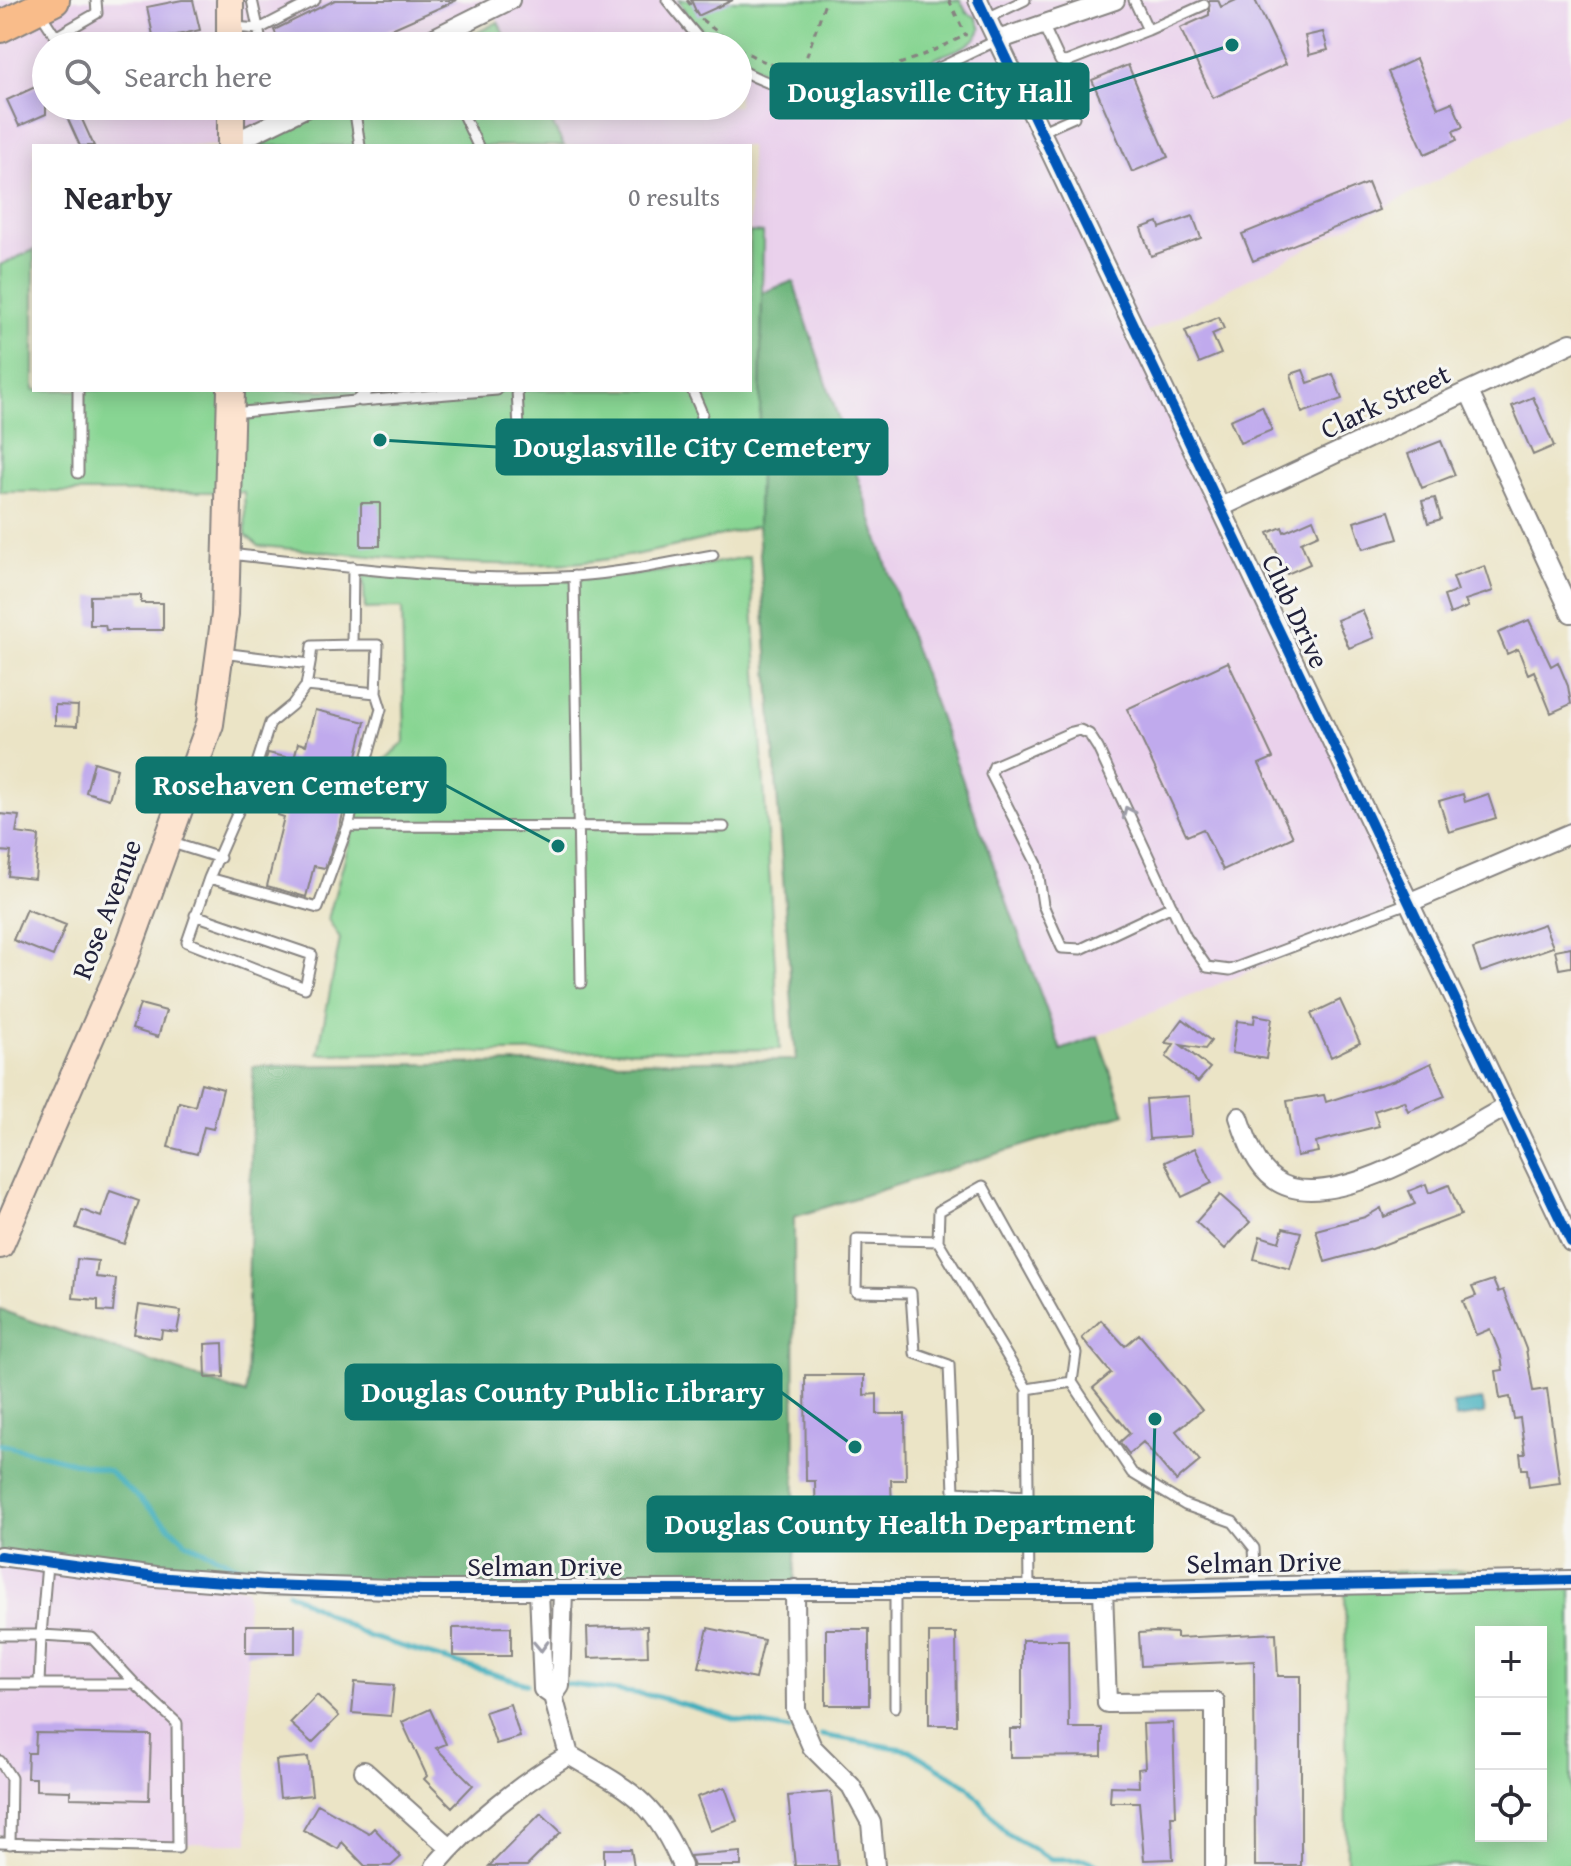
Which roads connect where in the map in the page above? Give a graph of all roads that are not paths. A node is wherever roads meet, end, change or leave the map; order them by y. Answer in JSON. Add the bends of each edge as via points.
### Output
{"nodes":[{"id":1,"x":96,"y":0,"type":"edge"},
{"id":2,"x":230,"y":0,"type":"edge"},
{"id":3,"x":252,"y":0,"type":"edge"},
{"id":4,"x":315,"y":0,"type":"edge"},
{"id":5,"x":510,"y":0,"type":"edge"},
{"id":6,"x":667,"y":0,"type":"edge"},
{"id":7,"x":978,"y":0,"type":"edge"},
{"id":8,"x":1025,"y":0,"type":"edge"},
{"id":9,"x":1115,"y":0,"type":"edge"},
{"id":10,"x":1134,"y":0,"type":"edge"},
{"id":11,"x":46,"y":4,"type":"edge"},
{"id":12,"x":1204,"y":5,"type":"dead end"},
{"id":13,"x":987,"y":18,"type":"junction"},
{"id":14,"x":0,"y":27,"type":"edge"},
{"id":15,"x":1044,"y":27,"type":"junction"},
{"id":16,"x":259,"y":29,"type":"junction"},
{"id":17,"x":1148,"y":30,"type":"junction"},
{"id":18,"x":53,"y":32,"type":"edge"},
{"id":19,"x":64,"y":32,"type":"edge"},
{"id":20,"x":230,"y":32,"type":"edge"},
{"id":21,"x":247,"y":32,"type":"edge"},
{"id":22,"x":260,"y":32,"type":"edge"},
{"id":23,"x":449,"y":32,"type":"edge"},
{"id":24,"x":693,"y":32,"type":"edge"},
{"id":25,"x":998,"y":40,"type":"junction"},
{"id":26,"x":1066,"y":62,"type":"junction"},
{"id":27,"x":752,"y":74,"type":"edge"},
{"id":28,"x":231,"y":120,"type":"edge"},
{"id":29,"x":270,"y":120,"type":"edge"},
{"id":30,"x":356,"y":120,"type":"edge"},
{"id":31,"x":466,"y":120,"type":"edge"},
{"id":32,"x":1040,"y":132,"type":"junction"},
{"id":33,"x":231,"y":144,"type":"edge"},
{"id":34,"x":233,"y":144,"type":"edge"},
{"id":35,"x":360,"y":144,"type":"edge"},
{"id":36,"x":477,"y":144,"type":"edge"},
{"id":37,"x":1571,"y":343,"type":"edge"},
{"id":38,"x":78,"y":392,"type":"edge"},
{"id":39,"x":366,"y":392,"type":"edge"},
{"id":40,"x":471,"y":392,"type":"edge"},
{"id":41,"x":517,"y":392,"type":"edge"},
{"id":42,"x":693,"y":392,"type":"edge"},
{"id":43,"x":1469,"y":392,"type":"junction"},
{"id":44,"x":355,"y":401,"type":"junction"},
{"id":45,"x":231,"y":402,"type":"edge"},
{"id":46,"x":78,"y":473,"type":"dead end"},
{"id":47,"x":1221,"y":507,"type":"junction"},
{"id":48,"x":227,"y":553,"type":"junction"},
{"id":49,"x":713,"y":555,"type":"dead end"},
{"id":50,"x":353,"y":567,"type":"junction"},
{"id":51,"x":574,"y":576,"type":"junction"},
{"id":52,"x":1571,"y":613,"type":"edge"},
{"id":53,"x":352,"y":645,"type":"junction"},
{"id":54,"x":222,"y":653,"type":"junction"},
{"id":55,"x":310,"y":664,"type":"junction"},
{"id":56,"x":306,"y":686,"type":"junction"},
{"id":57,"x":376,"y":693,"type":"junction"},
{"id":58,"x":348,"y":826,"type":"junction"},
{"id":59,"x":724,"y":827,"type":"dead end"},
{"id":60,"x":578,"y":828,"type":"junction"},
{"id":61,"x":1571,"y":833,"type":"edge"},
{"id":62,"x":166,"y":841,"type":"junction"},
{"id":63,"x":220,"y":858,"type":"junction"},
{"id":64,"x":209,"y":878,"type":"junction"},
{"id":65,"x":1408,"y":903,"type":"junction"},
{"id":66,"x":1172,"y":906,"type":"junction"},
{"id":67,"x":195,"y":915,"type":"junction"},
{"id":68,"x":581,"y":983,"type":"dead end"},
{"id":69,"x":1507,"y":1106,"type":"junction"},
{"id":70,"x":1239,"y":1117,"type":"dead end"},
{"id":71,"x":938,"y":1241,"type":"junction"},
{"id":72,"x":1571,"y":1242,"type":"edge"},
{"id":73,"x":0,"y":1245,"type":"edge"},
{"id":74,"x":1072,"y":1382,"type":"junction"},
{"id":75,"x":1027,"y":1389,"type":"junction"},
{"id":76,"x":1028,"y":1496,"type":"junction"},
{"id":77,"x":0,"y":1556,"type":"edge"},
{"id":78,"x":47,"y":1564,"type":"junction"},
{"id":79,"x":1571,"y":1580,"type":"edge"},
{"id":80,"x":1256,"y":1586,"type":"junction"},
{"id":81,"x":795,"y":1589,"type":"junction"},
{"id":82,"x":895,"y":1589,"type":"junction"},
{"id":83,"x":1029,"y":1589,"type":"junction"},
{"id":84,"x":539,"y":1590,"type":"junction"},
{"id":85,"x":563,"y":1590,"type":"junction"},
{"id":86,"x":1103,"y":1590,"type":"junction"},
{"id":87,"x":0,"y":1635,"type":"edge"},
{"id":88,"x":41,"y":1635,"type":"junction"},
{"id":89,"x":0,"y":1684,"type":"edge"},
{"id":90,"x":39,"y":1684,"type":"junction"},
{"id":91,"x":135,"y":1684,"type":"junction"},
{"id":92,"x":553,"y":1696,"type":"junction"},
{"id":93,"x":895,"y":1707,"type":"dead end"},
{"id":94,"x":569,"y":1755,"type":"junction"},
{"id":95,"x":0,"y":1761,"type":"edge"},
{"id":96,"x":364,"y":1771,"type":"dead end"},
{"id":97,"x":5,"y":1844,"type":"edge"},
{"id":98,"x":450,"y":1848,"type":"junction"},
{"id":99,"x":435,"y":1866,"type":"edge"},
{"id":100,"x":682,"y":1866,"type":"edge"},
{"id":101,"x":875,"y":1866,"type":"edge"},
{"id":102,"x":1215,"y":1866,"type":"edge"}],
"edges":[{"from":1,"to":19,"type":"lane","via":[[97,13]]},
{"from":2,"to":20,"type":"street"},
{"from":3,"to":16,"type":"lane"},
{"from":4,"to":16,"type":"lane"},
{"from":5,"to":23,"type":"street"},
{"from":6,"to":24,"type":"lane"},
{"from":7,"to":13,"type":"street","name":"Club Drive"},
{"from":8,"to":13,"type":"lane"},
{"from":9,"to":15,"type":"street"},
{"from":10,"to":17,"type":"lane"},
{"from":11,"to":14,"type":"main road"},
{"from":11,"to":18,"type":"lane"},
{"from":12,"to":17,"type":"lane"},
{"from":13,"to":25,"type":"street","name":"Club Drive"},
{"from":15,"to":25,"type":"street"},
{"from":15,"to":26,"type":"lane","via":[[1060,61]]},
{"from":16,"to":21,"type":"lane"},
{"from":16,"to":22,"type":"lane"},
{"from":17,"to":26,"type":"lane"},
{"from":25,"to":27,"type":"lane","via":[[871,93],[817,93],[779,87]]},
{"from":25,"to":32,"type":"street","name":"Club Drive"},
{"from":26,"to":32,"type":"lane","via":[[1065,84],[1074,117]]},
{"from":28,"to":33,"type":"street"},
{"from":29,"to":34,"type":"street"},
{"from":30,"to":35,"type":"lane"},
{"from":31,"to":36,"type":"lane"},
{"from":32,"to":47,"type":"street","name":"Club Drive"},
{"from":37,"to":43,"type":"street","name":"Clark Street"},
{"from":38,"to":46,"type":"lane"},
{"from":39,"to":44,"type":"lane"},
{"from":40,"to":44,"type":"lane"},
{"from":41,"to":42,"type":"lane","via":[[520,448],[524,457],[544,461],[695,440],[702,413]]},
{"from":43,"to":47,"type":"street","name":"Clark Street"},
{"from":43,"to":52,"type":"street"},
{"from":44,"to":45,"type":"lane"},
{"from":45,"to":48,"type":"street","name":"Rose Avenue"},
{"from":47,"to":65,"type":"street","name":"Club Drive"},
{"from":48,"to":50,"type":"lane"},
{"from":48,"to":54,"type":"street","name":"Rose Avenue"},
{"from":49,"to":51,"type":"lane"},
{"from":50,"to":51,"type":"lane"},
{"from":50,"to":53,"type":"lane"},
{"from":51,"to":60,"type":"lane"},
{"from":53,"to":55,"type":"lane","via":[[312,646]]},
{"from":53,"to":57,"type":"lane","via":[[378,645]]},
{"from":54,"to":55,"type":"lane"},
{"from":54,"to":62,"type":"street","name":"Rose Avenue","via":[[210,724]]},
{"from":55,"to":56,"type":"lane"},
{"from":56,"to":57,"type":"lane"},
{"from":56,"to":63,"type":"lane","via":[[270,723]]},
{"from":57,"to":58,"type":"lane","via":[[381,709]]},
{"from":58,"to":60,"type":"lane"},
{"from":58,"to":64,"type":"lane","via":[[318,908]]},
{"from":59,"to":60,"type":"lane"},
{"from":60,"to":68,"type":"lane"},
{"from":61,"to":65,"type":"street"},
{"from":62,"to":63,"type":"lane"},
{"from":62,"to":73,"type":"street","name":"Rose Avenue","via":[[123,963]]},
{"from":63,"to":64,"type":"lane"},
{"from":64,"to":67,"type":"lane"},
{"from":65,"to":66,"type":"lane","via":[[1230,970],[1216,970],[1202,961]]},
{"from":65,"to":69,"type":"street","name":"Club Drive"},
{"from":66,"to":66,"type":"lane","one_way":true,"via":[[1089,734],[1080,730],[991,770],[1037,864],[1043,905],[1062,948],[1081,949]]},
{"from":67,"to":67,"type":"lane","via":[[187,942],[305,988],[312,955]]},
{"from":69,"to":70,"type":"street","via":[[1386,1173],[1333,1189],[1293,1188],[1274,1180],[1249,1148]]},
{"from":69,"to":72,"type":"street","name":"Club Drive"},
{"from":71,"to":74,"type":"lane","via":[[939,1211],[983,1186],[1076,1353]]},
{"from":71,"to":75,"type":"lane"},
{"from":71,"to":76,"type":"lane","via":[[857,1239],[856,1292],[911,1293],[915,1353],[949,1365],[954,1492]]},
{"from":74,"to":75,"type":"lane"},
{"from":74,"to":80,"type":"lane","via":[[1132,1473],[1185,1505],[1233,1522],[1254,1548]]},
{"from":75,"to":76,"type":"lane"},
{"from":76,"to":83,"type":"lane"},
{"from":77,"to":78,"type":"street","name":"Selman Drive"},
{"from":78,"to":84,"type":"street","name":"Selman Drive","via":[[266,1585]]},
{"from":78,"to":88,"type":"lane"},
{"from":79,"to":80,"type":"street","name":"Selman Drive"},
{"from":80,"to":86,"type":"street","name":"Selman Drive"},
{"from":81,"to":82,"type":"street","name":"Selman Drive"},
{"from":81,"to":85,"type":"street","name":"Selman Drive"},
{"from":81,"to":101,"type":"street","via":[[796,1710],[812,1747],[851,1786],[871,1823]]},
{"from":82,"to":83,"type":"street","name":"Selman Drive"},
{"from":82,"to":93,"type":"lane"},
{"from":83,"to":86,"type":"street","name":"Selman Drive"},
{"from":84,"to":85,"type":"street","name":"Selman Drive"},
{"from":84,"to":92,"type":"street","one_way":true,"via":[[543,1689]]},
{"from":85,"to":92,"type":"street","via":[[560,1686]]},
{"from":86,"to":102,"type":"street","via":[[1107,1703],[1215,1702]]},
{"from":87,"to":88,"type":"lane"},
{"from":88,"to":90,"type":"lane"},
{"from":88,"to":91,"type":"lane","via":[[92,1638]]},
{"from":89,"to":90,"type":"lane"},
{"from":90,"to":91,"type":"lane"},
{"from":91,"to":97,"type":"lane","via":[[177,1723],[178,1848]]},
{"from":92,"to":94,"type":"street"},
{"from":94,"to":98,"type":"street","via":[[543,1770]]},
{"from":94,"to":100,"type":"street","via":[[634,1793],[654,1811]]},
{"from":95,"to":97,"type":"lane","via":[[11,1778]]},
{"from":96,"to":98,"type":"street"},
{"from":98,"to":99,"type":"street"}]}
